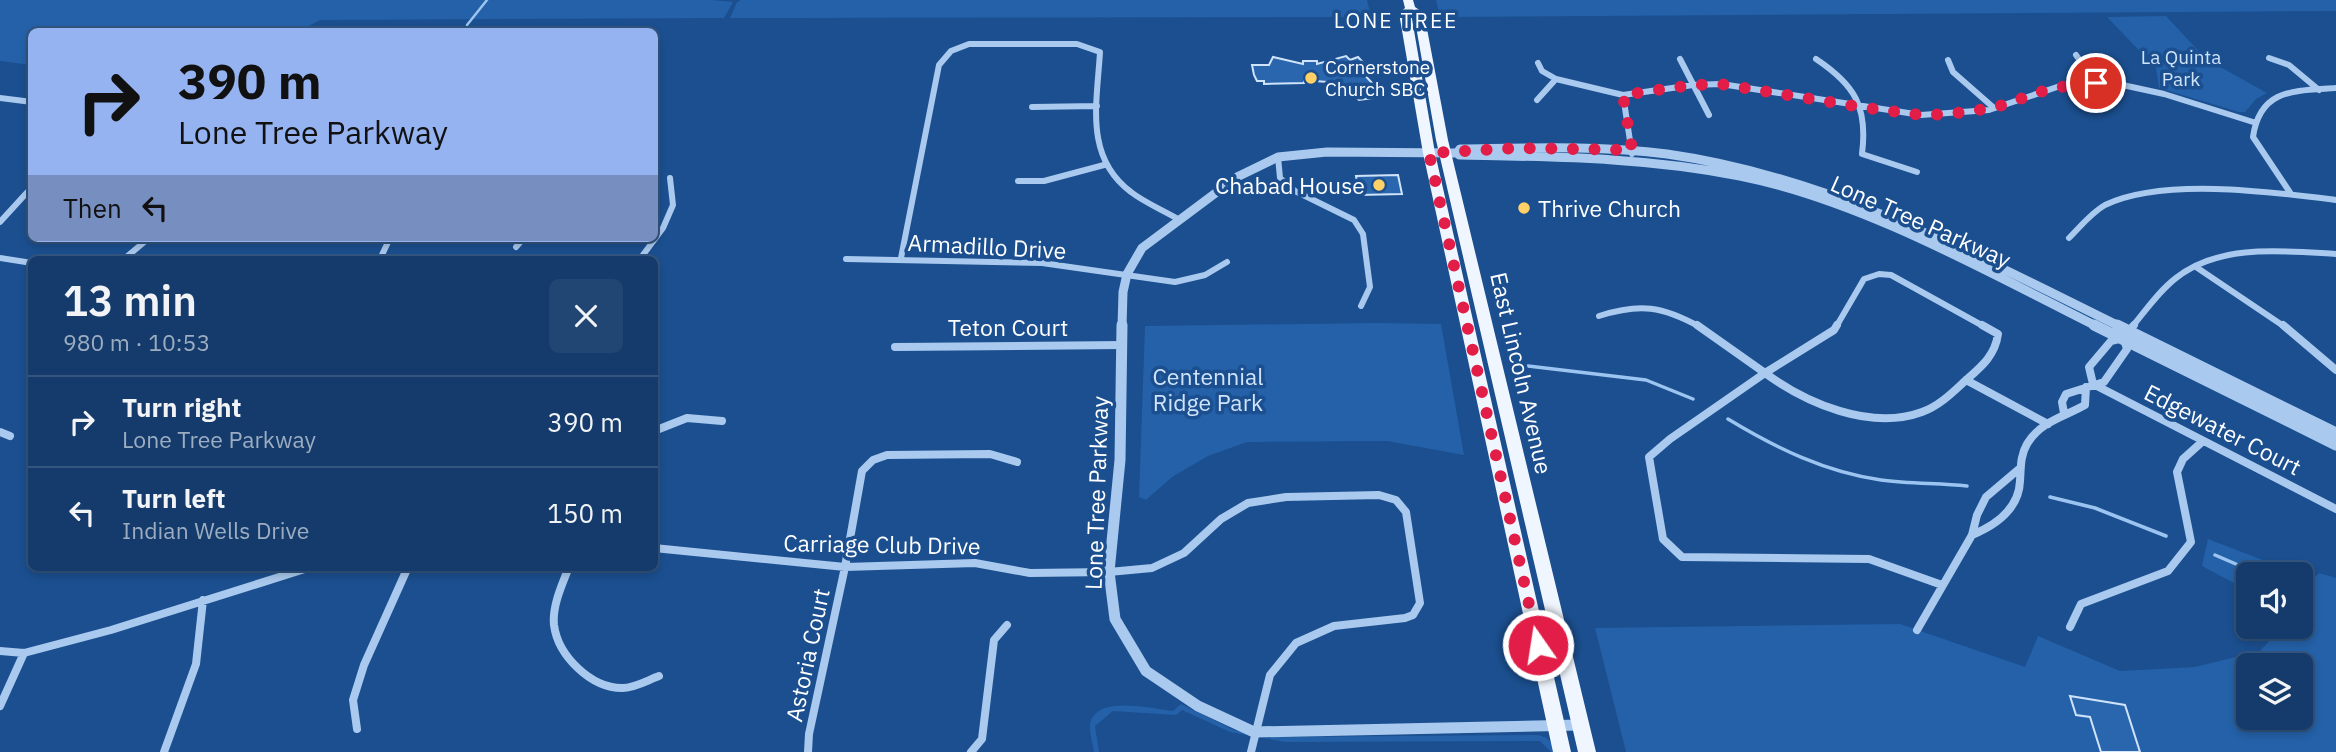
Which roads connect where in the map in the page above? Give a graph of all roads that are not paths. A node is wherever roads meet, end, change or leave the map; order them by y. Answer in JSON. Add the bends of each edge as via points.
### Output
{"nodes":[{"id":1,"x":1409,"y":4,"type":"edge"},
{"id":2,"x":2076,"y":55,"type":"dead end"},
{"id":3,"x":2269,"y":58,"type":"dead end"},
{"id":4,"x":1680,"y":59,"type":"dead end"},
{"id":5,"x":1816,"y":59,"type":"dead end"},
{"id":6,"x":1948,"y":60,"type":"dead end"},
{"id":7,"x":1538,"y":63,"type":"dead end"},
{"id":8,"x":1556,"y":79,"type":"junction"},
{"id":9,"x":2096,"y":83,"type":"junction"},
{"id":10,"x":1693,"y":85,"type":"junction"},
{"id":11,"x":2336,"y":88,"type":"edge"},
{"id":12,"x":2319,"y":90,"type":"junction"},
{"id":13,"x":1623,"y":95,"type":"junction"},
{"id":14,"x":0,"y":98,"type":"edge"},
{"id":15,"x":1537,"y":100,"type":"dead end"},
{"id":16,"x":28,"y":102,"type":"edge"},
{"id":17,"x":1097,"y":106,"type":"junction"},
{"id":18,"x":1032,"y":107,"type":"dead end"},
{"id":19,"x":1860,"y":107,"type":"junction"},
{"id":20,"x":1994,"y":108,"type":"junction"},
{"id":21,"x":1709,"y":115,"type":"dead end"},
{"id":22,"x":2253,"y":122,"type":"junction"},
{"id":23,"x":1429,"y":153,"type":"junction"},
{"id":24,"x":1451,"y":153,"type":"junction"},
{"id":25,"x":1633,"y":155,"type":"junction"},
{"id":26,"x":1278,"y":157,"type":"junction"},
{"id":27,"x":1104,"y":165,"type":"junction"},
{"id":28,"x":1917,"y":172,"type":"dead end"},
{"id":29,"x":670,"y":178,"type":"dead end"},
{"id":30,"x":1018,"y":181,"type":"dead end"},
{"id":31,"x":28,"y":191,"type":"edge"},
{"id":32,"x":2291,"y":194,"type":"junction"},
{"id":33,"x":2336,"y":200,"type":"edge"},
{"id":34,"x":1178,"y":219,"type":"junction"},
{"id":35,"x":0,"y":222,"type":"edge"},
{"id":36,"x":658,"y":235,"type":"edge"},
{"id":37,"x":2069,"y":237,"type":"dead end"},
{"id":38,"x":144,"y":242,"type":"edge"},
{"id":39,"x":520,"y":242,"type":"edge"},
{"id":40,"x":516,"y":247,"type":"dead end"},
{"id":41,"x":2336,"y":254,"type":"edge"},
{"id":42,"x":128,"y":256,"type":"edge"},
{"id":43,"x":0,"y":258,"type":"edge"},
{"id":44,"x":901,"y":258,"type":"junction"},
{"id":45,"x":846,"y":259,"type":"dead end"},
{"id":46,"x":28,"y":262,"type":"edge"},
{"id":47,"x":1227,"y":262,"type":"dead end"},
{"id":48,"x":2196,"y":267,"type":"junction"},
{"id":49,"x":1127,"y":274,"type":"junction"},
{"id":50,"x":1361,"y":306,"type":"dead end"},
{"id":51,"x":1598,"y":316,"type":"dead end"},
{"id":52,"x":2126,"y":334,"type":"junction"},
{"id":53,"x":1122,"y":345,"type":"junction"},
{"id":54,"x":895,"y":347,"type":"dead end"},
{"id":55,"x":2336,"y":370,"type":"edge"},
{"id":56,"x":1764,"y":373,"type":"junction"},
{"id":57,"x":1966,"y":380,"type":"junction"},
{"id":58,"x":2089,"y":386,"type":"junction"},
{"id":59,"x":2064,"y":413,"type":"junction"},
{"id":60,"x":722,"y":421,"type":"dead end"},
{"id":61,"x":2048,"y":424,"type":"junction"},
{"id":62,"x":658,"y":428,"type":"edge"},
{"id":63,"x":0,"y":432,"type":"edge"},
{"id":64,"x":2336,"y":433,"type":"edge"},
{"id":65,"x":10,"y":436,"type":"dead end"},
{"id":66,"x":2203,"y":441,"type":"junction"},
{"id":67,"x":2336,"y":445,"type":"edge"},
{"id":68,"x":1017,"y":462,"type":"dead end"},
{"id":69,"x":2018,"y":469,"type":"junction"},
{"id":70,"x":2336,"y":509,"type":"edge"},
{"id":71,"x":1972,"y":535,"type":"junction"},
{"id":72,"x":658,"y":548,"type":"edge"},
{"id":73,"x":845,"y":567,"type":"junction"},
{"id":74,"x":298,"y":571,"type":"edge"},
{"id":75,"x":406,"y":571,"type":"edge"},
{"id":76,"x":567,"y":571,"type":"edge"},
{"id":77,"x":1110,"y":572,"type":"junction"},
{"id":78,"x":1942,"y":584,"type":"junction"},
{"id":79,"x":203,"y":600,"type":"junction"},
{"id":80,"x":1007,"y":625,"type":"dead end"},
{"id":81,"x":2070,"y":627,"type":"dead end"},
{"id":82,"x":1917,"y":630,"type":"dead end"},
{"id":83,"x":0,"y":651,"type":"edge"},
{"id":84,"x":24,"y":653,"type":"junction"},
{"id":85,"x":659,"y":676,"type":"dead end"},
{"id":86,"x":0,"y":706,"type":"edge"},
{"id":87,"x":1580,"y":725,"type":"junction"},
{"id":88,"x":1556,"y":726,"type":"junction"},
{"id":89,"x":357,"y":729,"type":"dead end"},
{"id":90,"x":1254,"y":732,"type":"junction"},
{"id":91,"x":164,"y":752,"type":"edge"},
{"id":92,"x":808,"y":752,"type":"edge"},
{"id":93,"x":971,"y":752,"type":"edge"},
{"id":94,"x":1251,"y":752,"type":"edge"},
{"id":95,"x":1562,"y":752,"type":"edge"},
{"id":96,"x":1587,"y":752,"type":"edge"}],
"edges":[{"from":1,"to":23,"type":"main road","name":"East Lincoln Avenue","via":[[1404,13]]},
{"from":1,"to":24,"type":"main road","name":"East Lincoln Avenue","via":[[1419,13]]},
{"from":2,"to":9,"type":"street"},
{"from":3,"to":12,"type":"street","via":[[2289,65]]},
{"from":4,"to":10,"type":"street"},
{"from":5,"to":19,"type":"street","via":[[1843,77]]},
{"from":6,"to":20,"type":"street","via":[[1953,72]]},
{"from":7,"to":8,"type":"street"},
{"from":8,"to":13,"type":"street"},
{"from":8,"to":15,"type":"street"},
{"from":9,"to":20,"type":"street","via":[[2052,88]]},
{"from":9,"to":22,"type":"street","via":[[2151,91]]},
{"from":10,"to":13,"type":"street"},
{"from":10,"to":19,"type":"street","via":[[1745,86]]},
{"from":10,"to":21,"type":"street"},
{"from":11,"to":12,"type":"street"},
{"from":12,"to":22,"type":"street","via":[[2274,98],[2262,104]]},
{"from":13,"to":25,"type":"street"},
{"from":14,"to":16,"type":"street"},
{"from":17,"to":18,"type":"street"},
{"from":17,"to":27,"type":"street","via":[[1097,144]]},
{"from":17,"to":44,"type":"street","via":[[1100,52],[1092,47],[970,44],[953,48],[939,65]]},
{"from":19,"to":20,"type":"street","via":[[1921,115]]},
{"from":19,"to":28,"type":"street","via":[[1865,138],[1862,153]]},
{"from":22,"to":32,"type":"street","via":[[2253,137]]},
{"from":23,"to":24,"type":"street","name":"Lone Tree Parkway"},
{"from":23,"to":26,"type":"street","name":"Lone Tree Parkway","via":[[1327,152]]},
{"from":23,"to":88,"type":"main road","name":"East Lincoln Avenue"},
{"from":24,"to":25,"type":"street","name":"Lone Tree Parkway"},
{"from":24,"to":87,"type":"main road","name":"East Lincoln Avenue"},
{"from":25,"to":52,"type":"street","name":"Lone Tree Parkway","via":[[1742,176],[1847,208]]},
{"from":26,"to":34,"type":"street","name":"Lone Tree Parkway","via":[[1237,177]]},
{"from":26,"to":50,"type":"street","via":[[1280,178],[1295,191],[1354,220],[1363,234],[1370,288]]},
{"from":27,"to":30,"type":"street","via":[[1044,181]]},
{"from":27,"to":34,"type":"street","via":[[1130,191]]},
{"from":29,"to":36,"type":"street","via":[[673,205]]},
{"from":31,"to":35,"type":"street"},
{"from":32,"to":33,"type":"street"},
{"from":32,"to":37,"type":"street","via":[[2137,194],[2104,206]]},
{"from":34,"to":49,"type":"street","name":"Lone Tree Parkway","via":[[1142,248]]},
{"from":38,"to":42,"type":"street"},
{"from":39,"to":40,"type":"street"},
{"from":41,"to":48,"type":"street","via":[[2227,253]]},
{"from":43,"to":46,"type":"street"},
{"from":44,"to":45,"type":"street","name":"Armadillo Drive"},
{"from":44,"to":49,"type":"street","name":"Armadillo Drive","via":[[1042,263]]},
{"from":47,"to":49,"type":"street","name":"Armadillo Drive","via":[[1205,275],[1175,282]]},
{"from":48,"to":52,"type":"street","via":[[2181,273]]},
{"from":48,"to":55,"type":"street","via":[[2272,316]]},
{"from":49,"to":53,"type":"street","name":"Lone Tree Parkway"},
{"from":51,"to":56,"type":"street","via":[[1611,310],[1660,308],[1703,326]]},
{"from":52,"to":58,"type":"street","via":[[2111,341],[2089,367]]},
{"from":52,"to":58,"type":"street","via":[[2127,349],[2110,376]]},
{"from":52,"to":64,"type":"street","name":"Lone Tree Parkway"},
{"from":52,"to":67,"type":"street","name":"Lone Tree Parkway"},
{"from":53,"to":54,"type":"street","name":"Teton Court"},
{"from":53,"to":77,"type":"street","name":"Lone Tree Parkway","via":[[1120,460]]},
{"from":56,"to":57,"type":"street","via":[[1817,403],[1859,416],[1903,418],[1937,408]]},
{"from":56,"to":57,"type":"street","via":[[1834,330],[1864,279],[1879,274],[1891,275],[1998,334],[1996,349]]},
{"from":56,"to":78,"type":"street","via":[[1649,457],[1663,540],[1682,557],[1869,559]]},
{"from":57,"to":61,"type":"street"},
{"from":58,"to":59,"type":"street","via":[[2085,405]]},
{"from":58,"to":59,"type":"street","via":[[2066,394]]},
{"from":58,"to":66,"type":"street","name":"Edgewater Court"},
{"from":59,"to":61,"type":"street"},
{"from":60,"to":62,"type":"street","via":[[696,415]]},
{"from":61,"to":69,"type":"street","via":[[2028,443]]},
{"from":63,"to":65,"type":"street"},
{"from":66,"to":70,"type":"street","name":"Edgewater Court"},
{"from":66,"to":81,"type":"street","via":[[2179,465],[2191,542],[2168,571],[2081,604]]},
{"from":68,"to":73,"type":"street","name":"Astoria Court","via":[[990,454],[887,455],[873,460],[862,471]]},
{"from":69,"to":71,"type":"street","via":[[1986,497]]},
{"from":69,"to":71,"type":"street","via":[[2020,487],[2012,505],[1991,528]]},
{"from":71,"to":78,"type":"street"},
{"from":72,"to":73,"type":"street","name":"Carriage Club Drive"},
{"from":73,"to":77,"type":"street","name":"Carriage Club Drive","via":[[975,563],[1030,573]]},
{"from":73,"to":92,"type":"street","name":"Astoria Court"},
{"from":74,"to":79,"type":"street"},
{"from":75,"to":89,"type":"street","via":[[364,665],[354,700]]},
{"from":76,"to":85,"type":"street","via":[[557,598],[554,627],[565,654],[591,680],[622,688]]},
{"from":77,"to":90,"type":"street","name":"Lone Tree Parkway","via":[[1115,619],[1146,671],[1198,706]]},
{"from":77,"to":90,"type":"street","name":"Carriage Club Drive","via":[[1152,568],[1184,553],[1221,519],[1248,503],[1286,497],[1379,495],[1401,505],[1406,512],[1420,603],[1417,610],[1405,618],[1334,626],[1296,643],[1270,675]]},
{"from":78,"to":82,"type":"street"},
{"from":79,"to":84,"type":"street"},
{"from":79,"to":91,"type":"street","via":[[197,664]]},
{"from":80,"to":93,"type":"street","via":[[994,640],[982,739]]},
{"from":83,"to":84,"type":"street"},
{"from":84,"to":86,"type":"street"},
{"from":87,"to":88,"type":"street","name":"Lone Tree Parkway"},
{"from":87,"to":96,"type":"main road","name":"East Lincoln Avenue"},
{"from":88,"to":90,"type":"street","name":"Lone Tree Parkway"},
{"from":88,"to":95,"type":"main road","name":"East Lincoln Avenue"},
{"from":90,"to":94,"type":"street"}]}
